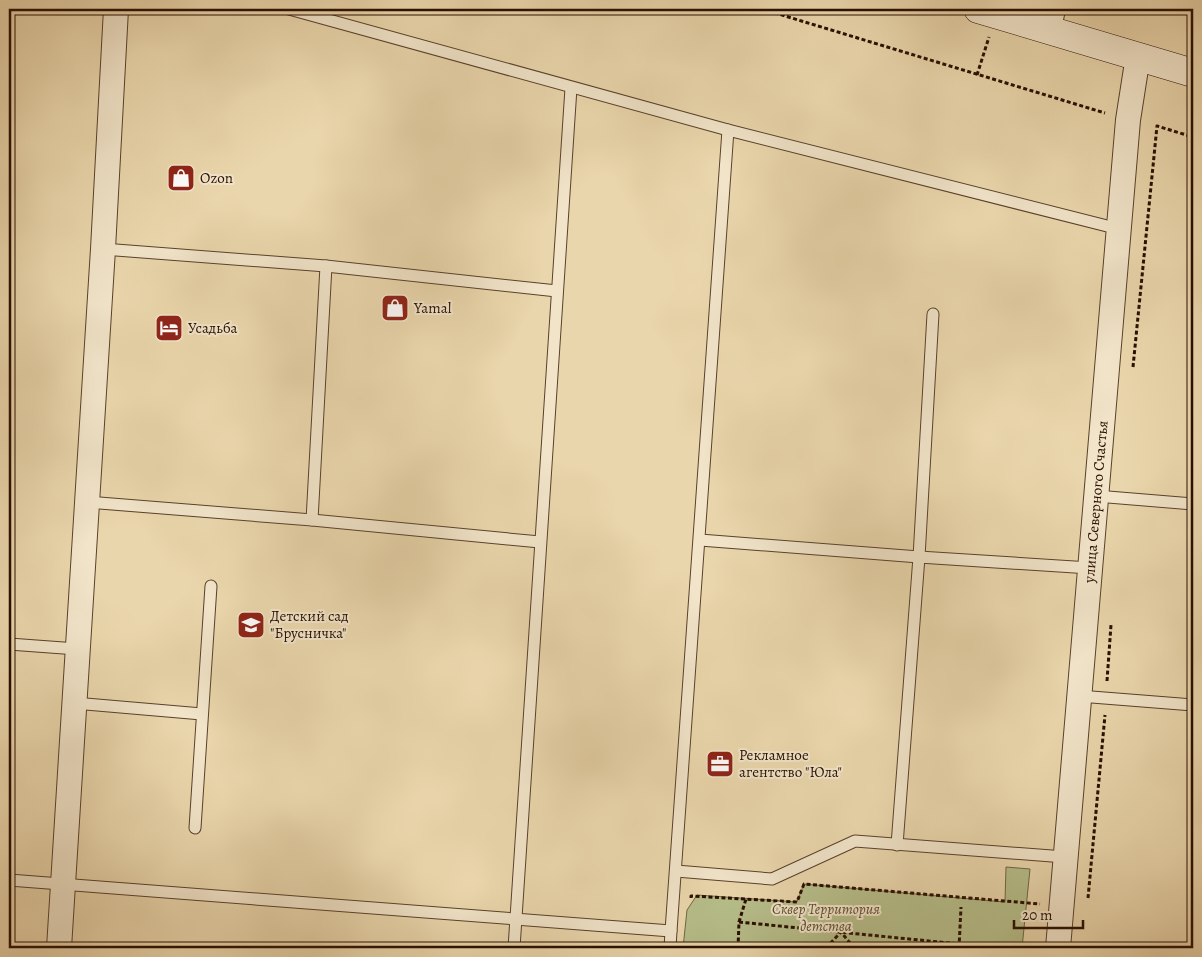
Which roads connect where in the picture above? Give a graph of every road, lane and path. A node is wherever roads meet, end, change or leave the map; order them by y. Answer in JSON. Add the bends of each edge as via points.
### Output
{"nodes":[{"id":1,"x":116,"y":9,"type":"edge"},
{"id":2,"x":288,"y":9,"type":"edge"},
{"id":3,"x":762,"y":9,"type":"edge"},
{"id":4,"x":987,"y":12,"type":"edge"},
{"id":5,"x":1051,"y":19,"type":"edge"},
{"id":6,"x":1138,"y":56,"type":"junction"},
{"id":7,"x":1193,"y":73,"type":"edge"},
{"id":8,"x":977,"y":75,"type":"junction"},
{"id":9,"x":571,"y":88,"type":"junction"},
{"id":10,"x":1128,"y":120,"type":"junction"},
{"id":11,"x":1157,"y":126,"type":"junction"},
{"id":12,"x":728,"y":130,"type":"junction"},
{"id":13,"x":1193,"y":137,"type":"edge"},
{"id":14,"x":1118,"y":229,"type":"junction"},
{"id":15,"x":103,"y":249,"type":"junction"},
{"id":16,"x":326,"y":266,"type":"junction"},
{"id":17,"x":557,"y":291,"type":"junction"},
{"id":18,"x":933,"y":314,"type":"dead end"},
{"id":19,"x":1132,"y":371,"type":"dead end"},
{"id":20,"x":1096,"y":496,"type":"junction"},
{"id":21,"x":87,"y":502,"type":"junction"},
{"id":22,"x":1193,"y":504,"type":"edge"},
{"id":23,"x":312,"y":520,"type":"junction"},
{"id":24,"x":700,"y":540,"type":"junction"},
{"id":25,"x":540,"y":542,"type":"junction"},
{"id":26,"x":919,"y":557,"type":"junction"},
{"id":27,"x":1090,"y":568,"type":"junction"},
{"id":28,"x":211,"y":586,"type":"dead end"},
{"id":29,"x":1112,"y":618,"type":"dead end"},
{"id":30,"x":9,"y":644,"type":"edge"},
{"id":31,"x":77,"y":649,"type":"junction"},
{"id":32,"x":1079,"y":696,"type":"junction"},
{"id":33,"x":1106,"y":698,"type":"junction"},
{"id":34,"x":74,"y":703,"type":"junction"},
{"id":35,"x":1193,"y":705,"type":"edge"},
{"id":36,"x":202,"y":714,"type":"junction"},
{"id":37,"x":195,"y":828,"type":"dead end"},
{"id":38,"x":897,"y":845,"type":"junction"},
{"id":39,"x":1065,"y":857,"type":"junction"},
{"id":40,"x":676,"y":871,"type":"junction"},
{"id":41,"x":9,"y":880,"type":"edge"},
{"id":42,"x":63,"y":884,"type":"junction"},
{"id":43,"x":691,"y":896,"type":"dead end"},
{"id":44,"x":746,"y":899,"type":"junction"},
{"id":45,"x":1088,"y":900,"type":"dead end"},
{"id":46,"x":1040,"y":904,"type":"dead end"},
{"id":47,"x":961,"y":907,"type":"dead end"},
{"id":48,"x":517,"y":919,"type":"junction"},
{"id":49,"x":739,"y":922,"type":"junction"},
{"id":50,"x":672,"y":931,"type":"junction"},
{"id":51,"x":841,"y":932,"type":"junction"},
{"id":52,"x":959,"y":944,"type":"junction"},
{"id":53,"x":59,"y":948,"type":"edge"},
{"id":54,"x":514,"y":948,"type":"edge"},
{"id":55,"x":670,"y":948,"type":"edge"},
{"id":56,"x":738,"y":948,"type":"edge"},
{"id":57,"x":826,"y":948,"type":"edge"},
{"id":58,"x":854,"y":948,"type":"edge"},
{"id":59,"x":959,"y":948,"type":"edge"},
{"id":60,"x":1036,"y":948,"type":"edge"},
{"id":61,"x":1058,"y":948,"type":"edge"}],
"edges":[{"from":1,"to":15,"type":"street"},
{"from":2,"to":9,"type":"lane"},
{"from":3,"to":8,"type":"path"},
{"from":4,"to":5,"type":"main road"},
{"from":4,"to":8,"type":"path"},
{"from":5,"to":6,"type":"main road"},
{"from":6,"to":7,"type":"main road"},
{"from":6,"to":10,"type":"street","name":"улица Северного Счастья"},
{"from":8,"to":10,"type":"path"},
{"from":9,"to":12,"type":"lane"},
{"from":9,"to":17,"type":"lane"},
{"from":10,"to":11,"type":"path"},
{"from":10,"to":14,"type":"street","name":"улица Северного Счастья"},
{"from":11,"to":13,"type":"path"},
{"from":11,"to":19,"type":"path"},
{"from":12,"to":14,"type":"lane"},
{"from":12,"to":24,"type":"lane"},
{"from":14,"to":20,"type":"street","name":"улица Северного Счастья"},
{"from":15,"to":16,"type":"lane"},
{"from":15,"to":21,"type":"street"},
{"from":16,"to":17,"type":"lane"},
{"from":16,"to":23,"type":"lane"},
{"from":17,"to":25,"type":"lane"},
{"from":18,"to":26,"type":"lane"},
{"from":20,"to":22,"type":"lane"},
{"from":20,"to":27,"type":"street","name":"улица Северного Счастья"},
{"from":21,"to":23,"type":"lane"},
{"from":21,"to":31,"type":"street"},
{"from":23,"to":25,"type":"lane"},
{"from":24,"to":26,"type":"lane"},
{"from":24,"to":40,"type":"lane"},
{"from":25,"to":48,"type":"lane"},
{"from":26,"to":27,"type":"lane"},
{"from":26,"to":38,"type":"lane"},
{"from":27,"to":32,"type":"street","name":"улица Северного Счастья"},
{"from":28,"to":36,"type":"lane"},
{"from":29,"to":33,"type":"path"},
{"from":30,"to":31,"type":"lane"},
{"from":31,"to":34,"type":"street"},
{"from":32,"to":33,"type":"lane"},
{"from":32,"to":39,"type":"street","name":"улица Северного Счастья"},
{"from":33,"to":35,"type":"lane"},
{"from":33,"to":45,"type":"path"},
{"from":34,"to":36,"type":"lane"},
{"from":34,"to":42,"type":"street"},
{"from":36,"to":37,"type":"lane"},
{"from":38,"to":39,"type":"lane"},
{"from":38,"to":40,"type":"lane","via":[[855,841],[772,879]]},
{"from":39,"to":61,"type":"street","name":"улица Северного Счастья"},
{"from":40,"to":50,"type":"lane"},
{"from":41,"to":42,"type":"lane"},
{"from":42,"to":48,"type":"lane"},
{"from":42,"to":53,"type":"street"},
{"from":43,"to":44,"type":"path"},
{"from":44,"to":46,"type":"path","via":[[797,902],[804,884]]},
{"from":44,"to":49,"type":"path"},
{"from":47,"to":52,"type":"path"},
{"from":48,"to":50,"type":"lane"},
{"from":48,"to":54,"type":"lane"},
{"from":49,"to":51,"type":"path"},
{"from":49,"to":56,"type":"path"},
{"from":50,"to":55,"type":"lane"},
{"from":51,"to":52,"type":"path"},
{"from":51,"to":57,"type":"path"},
{"from":51,"to":58,"type":"path"},
{"from":52,"to":59,"type":"path"},
{"from":52,"to":60,"type":"path"}]}
